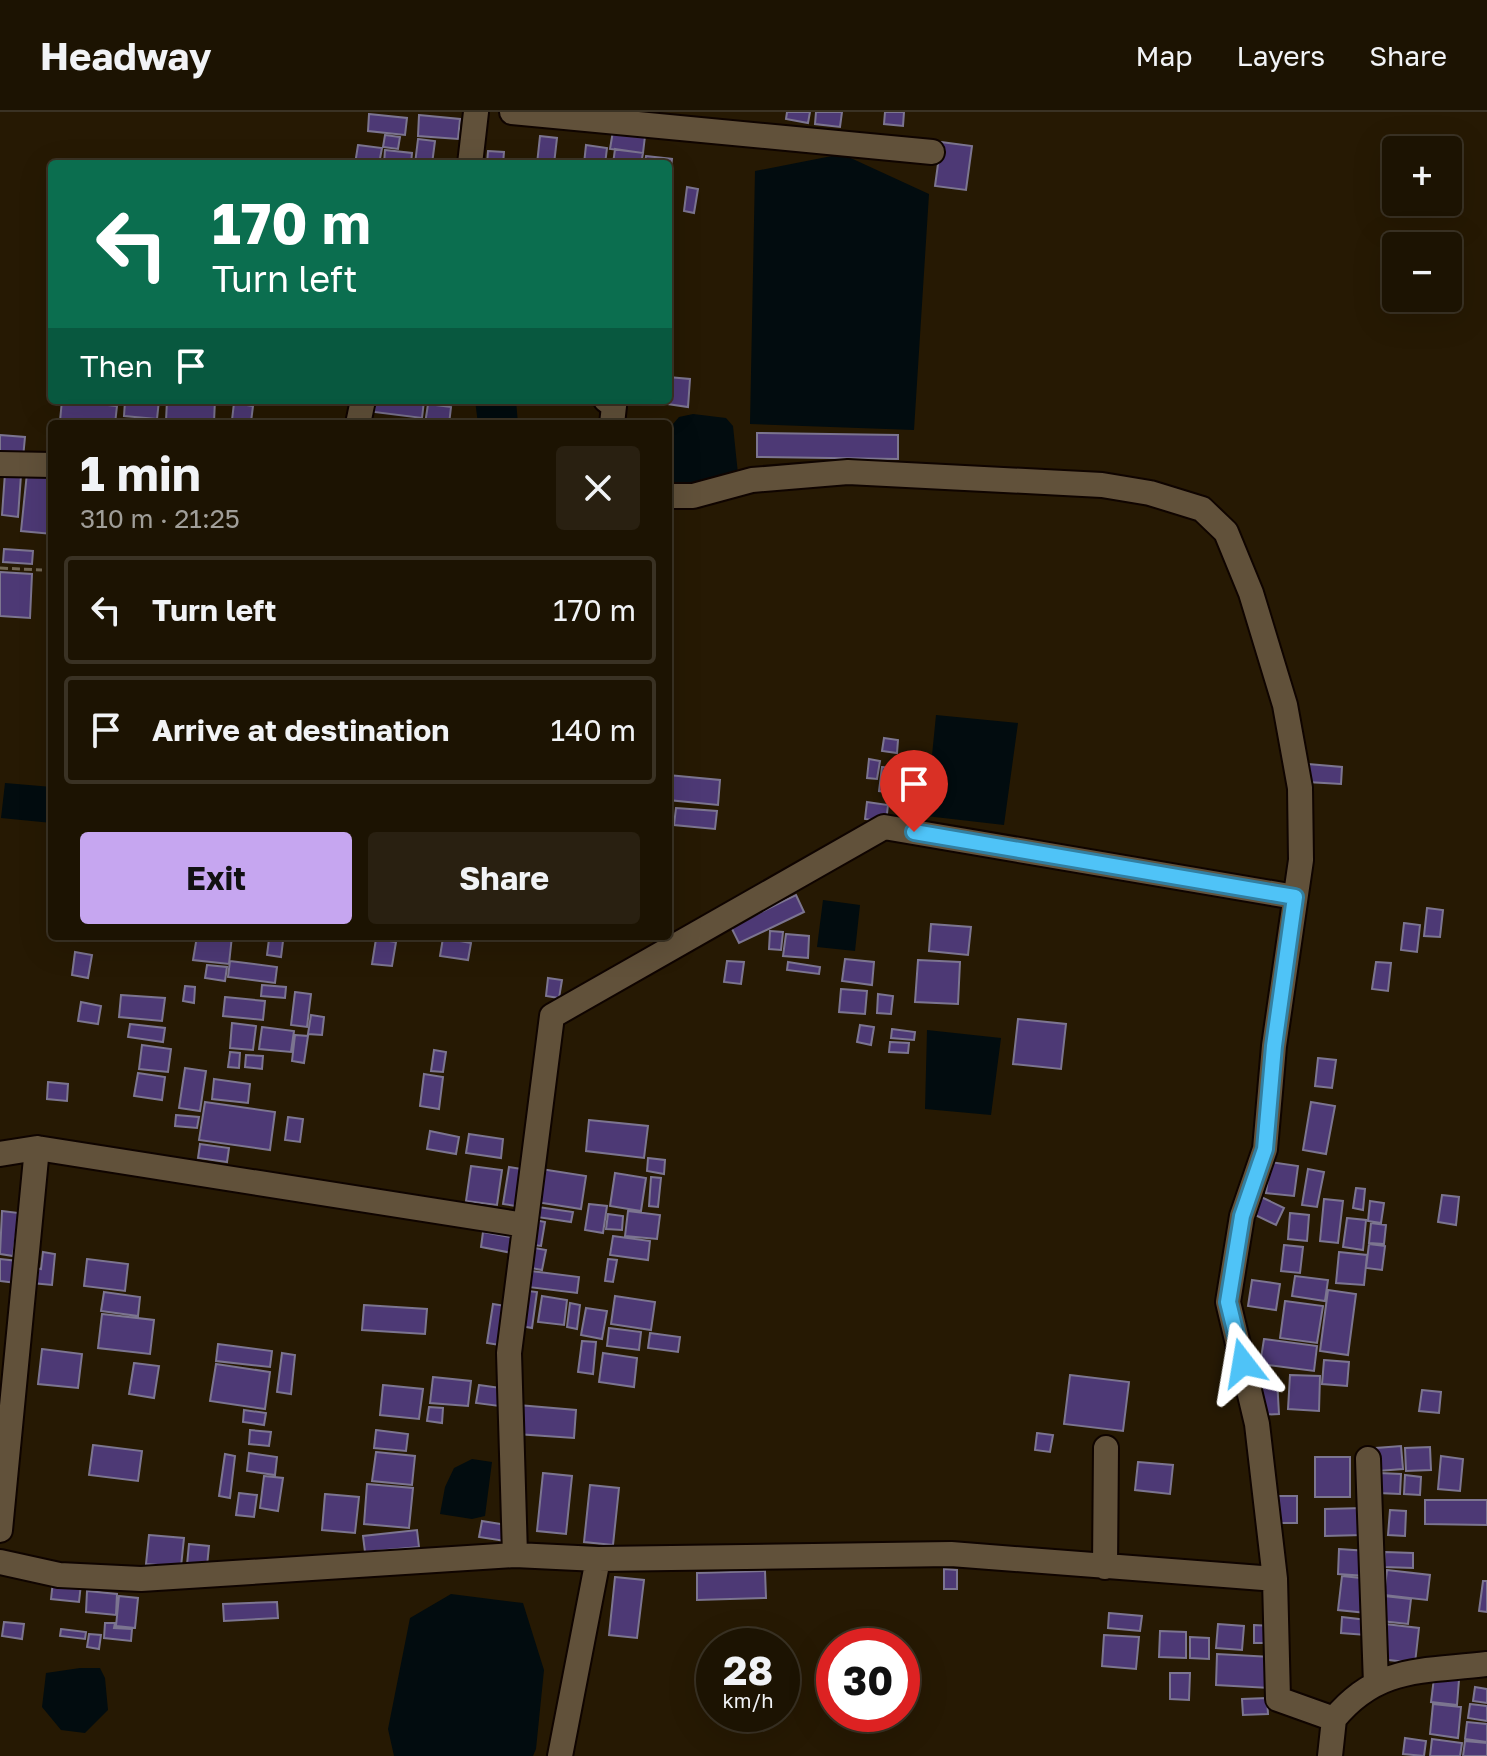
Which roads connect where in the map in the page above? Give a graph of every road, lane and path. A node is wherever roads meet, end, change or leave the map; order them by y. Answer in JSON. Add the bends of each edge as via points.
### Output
{"nodes":[{"id":1,"x":476,"y":112,"type":"edge"},
{"id":2,"x":512,"y":112,"type":"edge"},
{"id":3,"x":932,"y":152,"type":"dead end"},
{"id":4,"x":470,"y":160,"type":"edge"},
{"id":5,"x":0,"y":464,"type":"edge"},
{"id":6,"x":48,"y":465,"type":"edge"},
{"id":7,"x":672,"y":496,"type":"edge"},
{"id":8,"x":0,"y":568,"type":"edge"},
{"id":9,"x":42,"y":570,"type":"dead end"},
{"id":10,"x":1295,"y":897,"type":"junction"},
{"id":11,"x":37,"y":1148,"type":"junction"},
{"id":12,"x":0,"y":1154,"type":"edge"},
{"id":13,"x":525,"y":1225,"type":"junction"},
{"id":14,"x":12,"y":1289,"type":"edge"},
{"id":15,"x":1106,"y":1448,"type":"dead end"},
{"id":16,"x":1368,"y":1459,"type":"dead end"},
{"id":17,"x":0,"y":1530,"type":"edge"},
{"id":18,"x":515,"y":1555,"type":"junction"},
{"id":19,"x":598,"y":1559,"type":"junction"},
{"id":20,"x":0,"y":1562,"type":"edge"},
{"id":21,"x":1105,"y":1567,"type":"junction"},
{"id":22,"x":1275,"y":1579,"type":"junction"},
{"id":23,"x":1487,"y":1664,"type":"edge"},
{"id":24,"x":1376,"y":1684,"type":"junction"},
{"id":25,"x":1334,"y":1719,"type":"junction"},
{"id":26,"x":560,"y":1756,"type":"edge"},
{"id":27,"x":1330,"y":1756,"type":"edge"}],
"edges":[{"from":1,"to":4,"type":"street"},
{"from":2,"to":3,"type":"street"},
{"from":5,"to":6,"type":"street"},
{"from":7,"to":10,"type":"street","via":[[693,496],[752,480],[848,472],[1102,485],[1202,509],[1226,532],[1285,705],[1300,788],[1301,860]]},
{"from":8,"to":9,"type":"path"},
{"from":10,"to":13,"type":"street","via":[[884,827],[552,1016]]},
{"from":10,"to":22,"type":"street","via":[[1265,1149],[1242,1216],[1228,1302],[1257,1424]]},
{"from":11,"to":12,"type":"street"},
{"from":11,"to":13,"type":"street"},
{"from":11,"to":14,"type":"street"},
{"from":13,"to":18,"type":"street","via":[[509,1353]]},
{"from":14,"to":17,"type":"street"},
{"from":15,"to":21,"type":"street"},
{"from":16,"to":24,"type":"street"},
{"from":18,"to":19,"type":"street"},
{"from":18,"to":20,"type":"street","via":[[141,1579],[59,1575]]},
{"from":19,"to":21,"type":"street","via":[[951,1554]]},
{"from":19,"to":26,"type":"street"},
{"from":21,"to":22,"type":"street"},
{"from":22,"to":25,"type":"street","via":[[1278,1699]]},
{"from":23,"to":24,"type":"street","via":[[1435,1668]]},
{"from":24,"to":25,"type":"street","via":[[1351,1698]]},
{"from":25,"to":27,"type":"street"}]}
